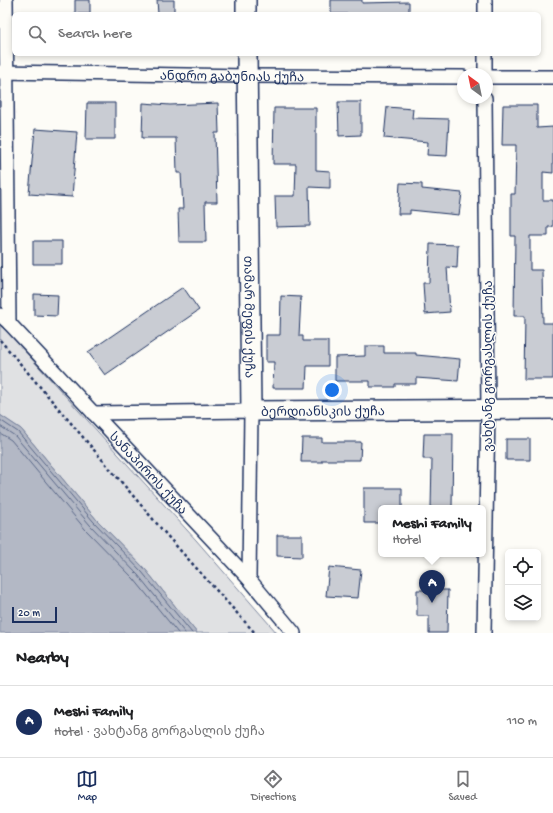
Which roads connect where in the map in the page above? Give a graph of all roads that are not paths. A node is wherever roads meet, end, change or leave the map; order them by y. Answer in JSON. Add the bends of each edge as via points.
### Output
{"nodes":[{"id":1,"x":6,"y":0,"type":"edge"},
{"id":2,"x":246,"y":0,"type":"edge"},
{"id":3,"x":485,"y":0,"type":"edge"},
{"id":4,"x":246,"y":12,"type":"edge"},
{"id":5,"x":485,"y":12,"type":"edge"},
{"id":6,"x":247,"y":56,"type":"edge"},
{"id":7,"x":485,"y":56,"type":"edge"},
{"id":8,"x":485,"y":68,"type":"edge"},
{"id":9,"x":3,"y":72,"type":"edge"},
{"id":10,"x":248,"y":76,"type":"junction"},
{"id":11,"x":457,"y":77,"type":"edge"},
{"id":12,"x":493,"y":77,"type":"edge"},
{"id":13,"x":553,"y":77,"type":"edge"},
{"id":14,"x":485,"y":104,"type":"edge"},
{"id":15,"x":4,"y":319,"type":"edge"},
{"id":16,"x":553,"y":409,"type":"edge"},
{"id":17,"x":488,"y":410,"type":"junction"},
{"id":18,"x":251,"y":411,"type":"junction"},
{"id":19,"x":93,"y":413,"type":"junction"},
{"id":20,"x":486,"y":522,"type":"edge"},
{"id":21,"x":485,"y":557,"type":"edge"},
{"id":22,"x":249,"y":580,"type":"junction"},
{"id":23,"x":294,"y":633,"type":"edge"},
{"id":24,"x":484,"y":633,"type":"edge"}],
"edges":[{"from":1,"to":9,"type":"street"},
{"from":2,"to":4,"type":"street"},
{"from":3,"to":5,"type":"street"},
{"from":6,"to":10,"type":"street","name":"თამარ მეფის ქუჩა"},
{"from":7,"to":8,"type":"street"},
{"from":9,"to":10,"type":"street","name":"ანდრო გაბუნიას ქუჩა"},
{"from":9,"to":15,"type":"street"},
{"from":10,"to":11,"type":"street","name":"ანდრო გაბუნიას ქუჩა"},
{"from":10,"to":18,"type":"street","name":"თამარ მეფის ქუჩა"},
{"from":12,"to":13,"type":"street"},
{"from":14,"to":17,"type":"street","name":"ვახტანგ გორგასლის ქუჩა"},
{"from":15,"to":19,"type":"street","name":"სანაპიროს ქუჩა"},
{"from":16,"to":17,"type":"street","name":"ბერდიანსკის ქუჩა"},
{"from":17,"to":18,"type":"street","name":"ბერდიანსკის ქუჩა"},
{"from":17,"to":20,"type":"street","name":"ვახტანგ გორგასლის ქუჩა"},
{"from":18,"to":19,"type":"street","name":"ბერდიანსკის ქუჩა"},
{"from":18,"to":22,"type":"street","name":"თამარ მეფის ქუჩა"},
{"from":19,"to":22,"type":"street","name":"სანაპიროს ქუჩა"},
{"from":21,"to":24,"type":"street","name":"ვახტანგ გორგასლის ქუჩა"},
{"from":22,"to":23,"type":"street","name":"სანაპიროს ქუჩა"}]}
